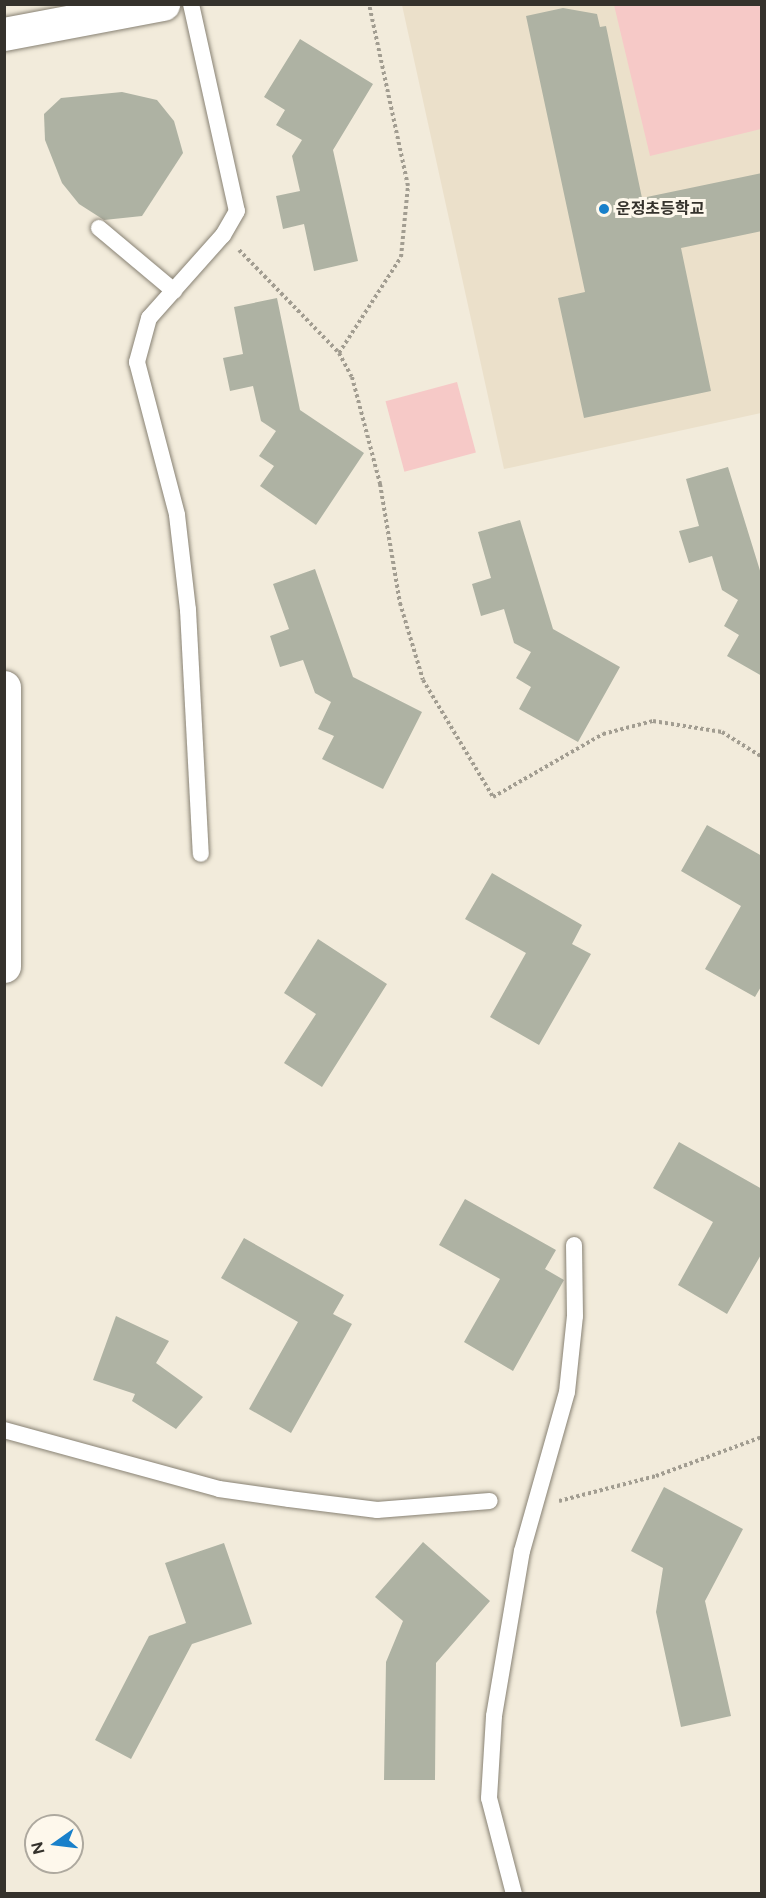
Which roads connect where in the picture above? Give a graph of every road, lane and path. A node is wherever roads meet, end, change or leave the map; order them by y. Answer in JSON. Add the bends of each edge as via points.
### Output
{"nodes":[{"id":1,"x":163,"y":4,"type":"edge"},
{"id":2,"x":191,"y":4,"type":"edge"},
{"id":3,"x":369,"y":4,"type":"edge"},
{"id":4,"x":4,"y":34,"type":"edge"},
{"id":5,"x":99,"y":228,"type":"dead end"},
{"id":6,"x":224,"y":235,"type":"junction"},
{"id":7,"x":174,"y":291,"type":"junction"},
{"id":8,"x":339,"y":353,"type":"junction"},
{"id":9,"x":4,"y":687,"type":"edge"},
{"id":10,"x":6,"y":730,"type":"edge"},
{"id":11,"x":762,"y":757,"type":"edge"},
{"id":12,"x":201,"y":854,"type":"dead end"},
{"id":13,"x":4,"y":966,"type":"edge"},
{"id":14,"x":574,"y":1245,"type":"dead end"},
{"id":15,"x":4,"y":1430,"type":"edge"},
{"id":16,"x":490,"y":1501,"type":"dead end"},
{"id":17,"x":514,"y":1893,"type":"edge"}],
"edges":[{"from":1,"to":4,"type":"street"},
{"from":2,"to":6,"type":"lane","via":[[236,200],[237,211]]},
{"from":3,"to":8,"type":"path","via":[[408,186],[401,257]]},
{"from":5,"to":7,"type":"lane"},
{"from":6,"to":7,"type":"lane"},
{"from":6,"to":8,"type":"path"},
{"from":7,"to":12,"type":"lane","via":[[149,318],[137,362],[177,515],[188,610]]},
{"from":8,"to":11,"type":"path","via":[[351,377],[380,484],[400,603],[423,680],[493,797],[603,734],[653,721],[722,732]]},
{"from":9,"to":10,"type":"street"},
{"from":10,"to":13,"type":"street"},
{"from":14,"to":17,"type":"lane","via":[[575,1316],[567,1392],[522,1551],[494,1716],[489,1798]]},
{"from":15,"to":16,"type":"lane","via":[[219,1489],[377,1510]]}]}
